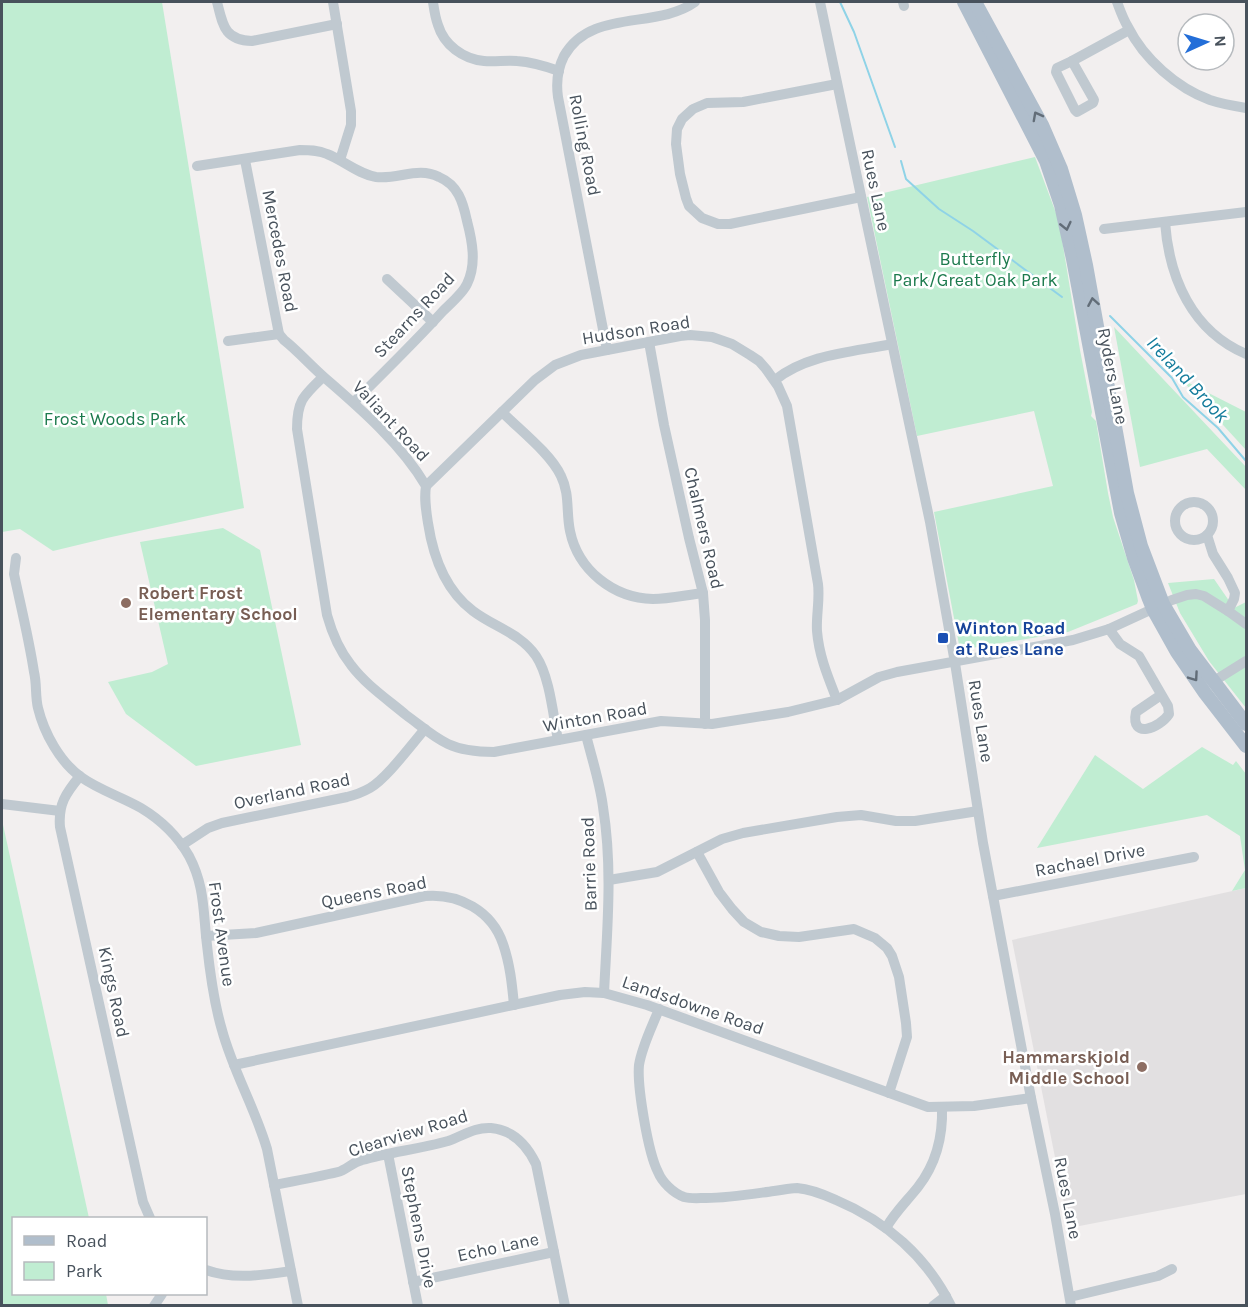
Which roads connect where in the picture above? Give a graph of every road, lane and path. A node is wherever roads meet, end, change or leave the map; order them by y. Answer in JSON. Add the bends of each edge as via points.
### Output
{"nodes":[{"id":1,"x":217,"y":2,"type":"edge"},
{"id":2,"x":333,"y":2,"type":"edge"},
{"id":3,"x":433,"y":2,"type":"edge"},
{"id":4,"x":694,"y":2,"type":"edge"},
{"id":5,"x":820,"y":2,"type":"edge"},
{"id":6,"x":964,"y":2,"type":"edge"},
{"id":7,"x":975,"y":2,"type":"edge"},
{"id":8,"x":1117,"y":2,"type":"edge"},
{"id":9,"x":337,"y":24,"type":"junction"},
{"id":10,"x":1129,"y":30,"type":"junction"},
{"id":11,"x":1072,"y":61,"type":"junction"},
{"id":12,"x":559,"y":71,"type":"junction"},
{"id":13,"x":837,"y":84,"type":"junction"},
{"id":14,"x":1246,"y":109,"type":"edge"},
{"id":15,"x":1246,"y":119,"type":"edge"},
{"id":16,"x":245,"y":160,"type":"junction"},
{"id":17,"x":340,"y":160,"type":"junction"},
{"id":18,"x":196,"y":166,"type":"dead end"},
{"id":19,"x":861,"y":197,"type":"junction"},
{"id":20,"x":1246,"y":212,"type":"edge"},
{"id":21,"x":1165,"y":222,"type":"junction"},
{"id":22,"x":1104,"y":229,"type":"dead end"},
{"id":23,"x":387,"y":279,"type":"dead end"},
{"id":24,"x":433,"y":322,"type":"junction"},
{"id":25,"x":279,"y":333,"type":"junction"},
{"id":26,"x":228,"y":341,"type":"dead end"},
{"id":27,"x":649,"y":342,"type":"junction"},
{"id":28,"x":892,"y":344,"type":"junction"},
{"id":29,"x":290,"y":345,"type":"joint"},
{"id":30,"x":607,"y":350,"type":"junction"},
{"id":31,"x":1246,"y":354,"type":"edge"},
{"id":32,"x":323,"y":377,"type":"junction"},
{"id":33,"x":775,"y":380,"type":"junction"},
{"id":34,"x":354,"y":402,"type":"junction"},
{"id":35,"x":502,"y":412,"type":"junction"},
{"id":36,"x":426,"y":486,"type":"junction"},
{"id":37,"x":1207,"y":535,"type":"dead end"},
{"id":38,"x":16,"y":558,"type":"dead end"},
{"id":39,"x":703,"y":593,"type":"junction"},
{"id":40,"x":1158,"y":607,"type":"junction"},
{"id":41,"x":1228,"y":611,"type":"junction"},
{"id":42,"x":1246,"y":624,"type":"edge"},
{"id":43,"x":1109,"y":629,"type":"junction"},
{"id":44,"x":1246,"y":661,"type":"edge"},
{"id":45,"x":955,"y":663,"type":"junction"},
{"id":46,"x":1214,"y":681,"type":"junction"},
{"id":47,"x":1161,"y":695,"type":"dead end"},
{"id":48,"x":837,"y":700,"type":"junction"},
{"id":49,"x":705,"y":724,"type":"junction"},
{"id":50,"x":1246,"y":724,"type":"edge"},
{"id":51,"x":425,"y":729,"type":"junction"},
{"id":52,"x":586,"y":735,"type":"junction"},
{"id":53,"x":558,"y":740,"type":"junction"},
{"id":54,"x":1246,"y":746,"type":"edge"},
{"id":55,"x":80,"y":776,"type":"junction"},
{"id":56,"x":2,"y":804,"type":"edge"},
{"id":57,"x":60,"y":811,"type":"junction"},
{"id":58,"x":978,"y":811,"type":"junction"},
{"id":59,"x":182,"y":845,"type":"junction"},
{"id":60,"x":697,"y":852,"type":"junction"},
{"id":61,"x":1194,"y":857,"type":"dead end"},
{"id":62,"x":609,"y":880,"type":"junction"},
{"id":63,"x":993,"y":896,"type":"junction"},
{"id":64,"x":206,"y":936,"type":"junction"},
{"id":65,"x":604,"y":993,"type":"junction"},
{"id":66,"x":514,"y":1005,"type":"junction"},
{"id":67,"x":659,"y":1009,"type":"junction"},
{"id":68,"x":234,"y":1065,"type":"junction"},
{"id":69,"x":889,"y":1093,"type":"junction"},
{"id":70,"x":1030,"y":1098,"type":"junction"},
{"id":71,"x":942,"y":1107,"type":"junction"},
{"id":72,"x":388,"y":1154,"type":"junction"},
{"id":73,"x":274,"y":1185,"type":"junction"},
{"id":74,"x":150,"y":1217,"type":"edge"},
{"id":75,"x":886,"y":1228,"type":"junction"},
{"id":76,"x":554,"y":1252,"type":"junction"},
{"id":77,"x":1172,"y":1269,"type":"dead end"},
{"id":78,"x":207,"y":1270,"type":"edge"},
{"id":79,"x":291,"y":1271,"type":"junction"},
{"id":80,"x":413,"y":1282,"type":"junction"},
{"id":81,"x":949,"y":1301,"type":"edge"},
{"id":82,"x":1070,"y":1301,"type":"edge"},
{"id":83,"x":298,"y":1305,"type":"edge"},
{"id":84,"x":418,"y":1305,"type":"edge"},
{"id":85,"x":565,"y":1305,"type":"edge"},
{"id":86,"x":933,"y":1305,"type":"edge"}],
"edges":[{"from":1,"to":9,"type":"street","via":[[224,27],[241,41]]},
{"from":2,"to":9,"type":"street"},
{"from":3,"to":12,"type":"street","via":[[441,33],[461,54],[483,61],[530,62]]},
{"from":4,"to":12,"type":"street","name":"Rolling Road","via":[[674,12],[588,32],[569,49]]},
{"from":5,"to":13,"type":"street","name":"Rues Lane"},
{"from":6,"to":40,"type":"main road","name":"Ryders Lane","one_way":true,"via":[[1046,161],[1061,205],[1121,513],[1133,555]]},
{"from":40,"to":7,"type":"main road","name":"Ryders Lane","one_way":true,"via":[[1127,493],[1075,215],[1042,124]]},
{"from":8,"to":10,"type":"street"},
{"from":9,"to":17,"type":"street","via":[[351,111],[351,125]]},
{"from":10,"to":11,"type":"street"},
{"from":10,"to":14,"type":"street","via":[[1152,61],[1178,83],[1209,99]]},
{"from":11,"to":11,"type":"street","via":[[1056,72],[1077,112],[1094,100]]},
{"from":12,"to":30,"type":"street","name":"Rolling Road","via":[[558,97]]},
{"from":13,"to":19,"type":"street","name":"Rues Lane"},
{"from":13,"to":19,"type":"street","via":[[693,109],[678,126],[680,174],[689,206],[709,222],[722,225]]},
{"from":14,"to":15,"type":"street"},
{"from":16,"to":17,"type":"street","name":"Stearns Road","via":[[300,150],[315,150]]},
{"from":16,"to":18,"type":"street","name":"Stearns Road"},
{"from":16,"to":25,"type":"street","name":"Mercedes Road"},
{"from":17,"to":24,"type":"street","name":"Stearns Road","via":[[375,176],[431,173],[448,182],[461,197],[473,263],[467,285]]},
{"from":19,"to":28,"type":"street","name":"Rues Lane"},
{"from":20,"to":21,"type":"street"},
{"from":21,"to":22,"type":"street"},
{"from":21,"to":31,"type":"street","via":[[1170,259],[1188,303],[1220,340]]},
{"from":23,"to":24,"type":"street"},
{"from":24,"to":34,"type":"street","name":"Stearns Road"},
{"from":25,"to":26,"type":"street"},
{"from":25,"to":29,"type":"street","name":"Mercedes Road"},
{"from":27,"to":30,"type":"street","name":"Hudson Road"},
{"from":27,"to":33,"type":"street","name":"Hudson Road","via":[[690,335],[722,340],[750,355]]},
{"from":27,"to":39,"type":"street","name":"Chalmers Road","via":[[666,436]]},
{"from":28,"to":33,"type":"street","via":[[807,361]]},
{"from":28,"to":45,"type":"street","name":"Rues Lane"},
{"from":29,"to":32,"type":"street","name":"Valiant Road"},
{"from":30,"to":35,"type":"street","name":"Hudson Road","via":[[555,364]]},
{"from":32,"to":34,"type":"street","name":"Valiant Road"},
{"from":32,"to":51,"type":"street","name":"Winton Road","via":[[302,399],[297,429],[327,615],[336,642],[356,671]]},
{"from":33,"to":48,"type":"street","name":"Hudson Road","via":[[790,416],[819,596],[819,644]]},
{"from":34,"to":36,"type":"street","name":"Valiant Road","via":[[410,462]]},
{"from":35,"to":36,"type":"street","name":"Hudson Road"},
{"from":35,"to":39,"type":"street","via":[[558,470],[567,492],[573,541],[597,577],[619,592],[645,598]]},
{"from":36,"to":53,"type":"street","name":"Valiant Road","via":[[430,541],[437,563],[454,592],[470,609],[519,639],[536,655],[546,676]]},
{"from":37,"to":41,"type":"street","via":[[1235,593]]},
{"from":38,"to":55,"type":"street","name":"Frost Avenue","via":[[14,574],[35,675],[38,710],[56,748]]},
{"from":39,"to":49,"type":"street","name":"Chalmers Road"},
{"from":40,"to":41,"type":"street","name":"Winton Road","via":[[1196,594]]},
{"from":40,"to":43,"type":"street","name":"Winton Road"},
{"from":40,"to":46,"type":"main road","name":"Ryders Lane"},
{"from":40,"to":54,"type":"main road","name":"Ryders Lane","one_way":true,"via":[[1177,652]]},
{"from":41,"to":42,"type":"street","name":"Winton Road"},
{"from":43,"to":45,"type":"street","name":"Winton Road"},
{"from":43,"to":47,"type":"street","via":[[1120,644],[1139,656]]},
{"from":44,"to":46,"type":"street"},
{"from":45,"to":48,"type":"street","name":"Winton Road","via":[[879,677]]},
{"from":45,"to":58,"type":"street","name":"Rues Lane"},
{"from":46,"to":50,"type":"main road","name":"Ryders Lane"},
{"from":48,"to":49,"type":"street","name":"Winton Road","via":[[788,712]]},
{"from":49,"to":52,"type":"street","name":"Winton Road","via":[[661,722]]},
{"from":51,"to":53,"type":"street","name":"Winton Road","via":[[456,748],[475,752]]},
{"from":51,"to":59,"type":"street","name":"Overland Road","via":[[381,780],[361,793],[222,823]]},
{"from":52,"to":53,"type":"street","name":"Winton Road"},
{"from":52,"to":62,"type":"street","name":"Barrie Road","via":[[603,806]]},
{"from":55,"to":57,"type":"street","via":[[66,794]]},
{"from":55,"to":59,"type":"street","name":"Frost Avenue","via":[[153,816]]},
{"from":56,"to":57,"type":"street"},
{"from":57,"to":74,"type":"street","name":"Kings Road","via":[[60,827],[143,1202]]},
{"from":58,"to":60,"type":"street","via":[[915,821],[861,815],[837,817],[743,833]]},
{"from":58,"to":63,"type":"street","name":"Rues Lane"},
{"from":59,"to":64,"type":"street","name":"Frost Avenue","via":[[201,887]]},
{"from":60,"to":62,"type":"street","via":[[657,872]]},
{"from":60,"to":69,"type":"street","via":[[732,909],[761,932],[799,937],[854,929],[887,948],[899,976],[907,1036]]},
{"from":61,"to":63,"type":"street","name":"Rachael Drive"},
{"from":62,"to":65,"type":"street","name":"Barrie Road"},
{"from":63,"to":70,"type":"street","name":"Rues Lane"},
{"from":64,"to":66,"type":"street","name":"Queens Road","via":[[256,933],[425,896],[455,898],[482,912],[496,929],[508,959]]},
{"from":64,"to":68,"type":"street","name":"Frost Avenue","via":[[221,1029]]},
{"from":65,"to":66,"type":"street","name":"Landsdowne Road","via":[[560,995]]},
{"from":65,"to":67,"type":"street","name":"Landsdowne Road"},
{"from":66,"to":68,"type":"street","name":"Landsdowne Road"},
{"from":67,"to":69,"type":"street","name":"Landsdowne Road"},
{"from":67,"to":75,"type":"street","via":[[643,1050],[639,1087],[654,1164],[673,1191],[692,1199],[798,1188],[852,1207]]},
{"from":68,"to":73,"type":"street","name":"Frost Avenue","via":[[262,1130]]},
{"from":69,"to":71,"type":"street","name":"Landsdowne Road","via":[[928,1107]]},
{"from":70,"to":71,"type":"street","name":"Landsdowne Road"},
{"from":70,"to":82,"type":"street","name":"Rues Lane"},
{"from":71,"to":75,"type":"street","via":[[940,1137],[931,1166]]},
{"from":72,"to":73,"type":"street","name":"Clearview Road","via":[[360,1160],[340,1171]]},
{"from":72,"to":76,"type":"street","name":"Clearview Road","via":[[449,1141],[476,1129],[497,1129],[512,1135],[525,1145],[536,1164]]},
{"from":72,"to":80,"type":"street","name":"Stephens Drive"},
{"from":73,"to":79,"type":"street","name":"Frost Avenue"},
{"from":75,"to":81,"type":"street","via":[[925,1265]]},
{"from":76,"to":80,"type":"street","name":"Echo Lane"},
{"from":76,"to":85,"type":"street","name":"Clearview Road"},
{"from":77,"to":82,"type":"street"},
{"from":78,"to":79,"type":"street","via":[[240,1277]]},
{"from":79,"to":83,"type":"street","name":"Frost Avenue"},
{"from":80,"to":84,"type":"street","name":"Stephens Drive"},
{"from":81,"to":86,"type":"street"}]}
